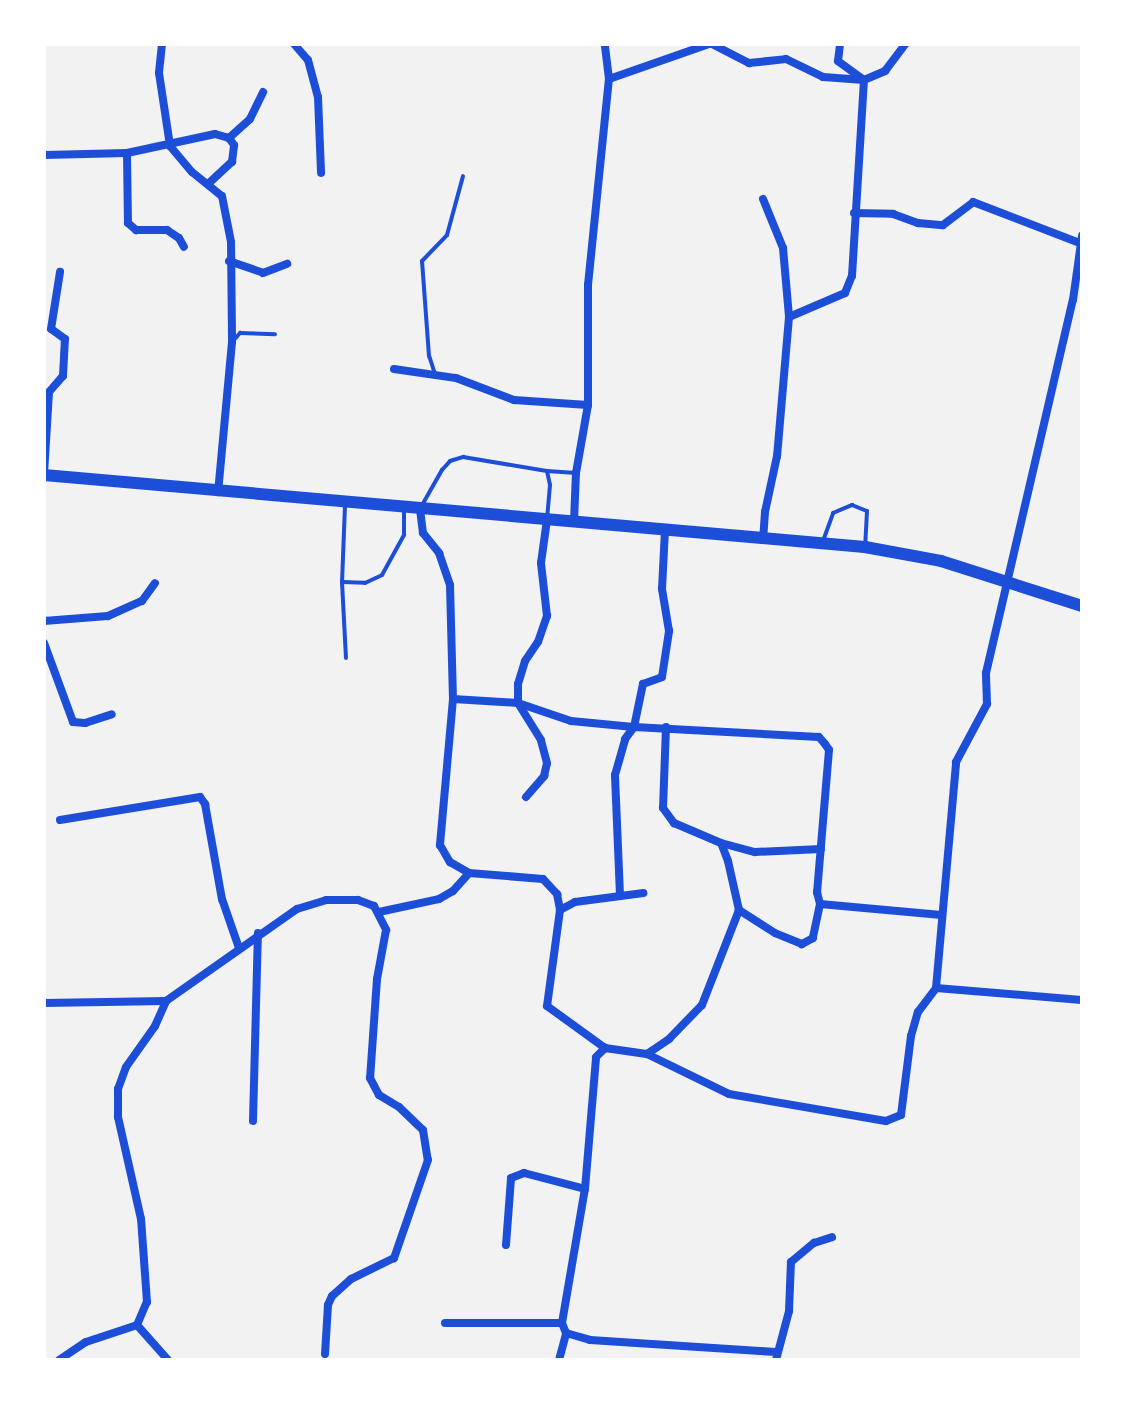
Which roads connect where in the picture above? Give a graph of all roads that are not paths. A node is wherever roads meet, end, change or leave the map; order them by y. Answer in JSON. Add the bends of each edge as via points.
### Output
{"nodes":[{"id":1,"x":162,"y":44,"type":"edge"},
{"id":2,"x":294,"y":44,"type":"edge"},
{"id":3,"x":605,"y":44,"type":"edge"},
{"id":4,"x":710,"y":44,"type":"edge"},
{"id":5,"x":840,"y":44,"type":"edge"},
{"id":6,"x":905,"y":44,"type":"edge"},
{"id":7,"x":609,"y":79,"type":"junction"},
{"id":8,"x":864,"y":80,"type":"junction"},
{"id":9,"x":263,"y":92,"type":"dead end"},
{"id":10,"x":229,"y":138,"type":"junction"},
{"id":11,"x":170,"y":146,"type":"junction"},
{"id":12,"x":127,"y":153,"type":"junction"},
{"id":13,"x":44,"y":155,"type":"edge"},
{"id":14,"x":321,"y":173,"type":"dead end"},
{"id":15,"x":463,"y":176,"type":"dead end"},
{"id":16,"x":208,"y":184,"type":"junction"},
{"id":17,"x":763,"y":199,"type":"dead end"},
{"id":18,"x":854,"y":213,"type":"junction"},
{"id":19,"x":1081,"y":241,"type":"edge"},
{"id":20,"x":184,"y":247,"type":"dead end"},
{"id":21,"x":229,"y":261,"type":"junction"},
{"id":22,"x":287,"y":264,"type":"dead end"},
{"id":23,"x":60,"y":272,"type":"dead end"},
{"id":24,"x":1077,"y":302,"type":"edge"},
{"id":25,"x":789,"y":317,"type":"junction"},
{"id":26,"x":275,"y":334,"type":"dead end"},
{"id":27,"x":232,"y":342,"type":"junction"},
{"id":28,"x":394,"y":369,"type":"dead end"},
{"id":29,"x":435,"y":374,"type":"junction"},
{"id":30,"x":47,"y":391,"type":"edge"},
{"id":31,"x":588,"y":405,"type":"junction"},
{"id":32,"x":547,"y":471,"type":"junction"},
{"id":33,"x":576,"y":473,"type":"junction"},
{"id":34,"x":44,"y":475,"type":"edge"},
{"id":35,"x":218,"y":492,"type":"junction"},
{"id":36,"x":345,"y":503,"type":"junction"},
{"id":37,"x":404,"y":508,"type":"junction"},
{"id":38,"x":420,"y":509,"type":"junction"},
{"id":39,"x":547,"y":520,"type":"junction"},
{"id":40,"x":574,"y":522,"type":"junction"},
{"id":41,"x":665,"y":530,"type":"junction"},
{"id":42,"x":763,"y":539,"type":"junction"},
{"id":43,"x":822,"y":543,"type":"junction"},
{"id":44,"x":865,"y":547,"type":"junction"},
{"id":45,"x":1009,"y":580,"type":"junction"},
{"id":46,"x":342,"y":582,"type":"junction"},
{"id":47,"x":155,"y":583,"type":"dead end"},
{"id":48,"x":1082,"y":606,"type":"edge"},
{"id":49,"x":44,"y":621,"type":"edge"},
{"id":50,"x":44,"y":643,"type":"edge"},
{"id":51,"x":346,"y":658,"type":"dead end"},
{"id":52,"x":453,"y":699,"type":"junction"},
{"id":53,"x":518,"y":703,"type":"junction"},
{"id":54,"x":112,"y":714,"type":"dead end"},
{"id":55,"x":634,"y":727,"type":"junction"},
{"id":56,"x":666,"y":727,"type":"junction"},
{"id":57,"x":526,"y":797,"type":"dead end"},
{"id":58,"x":60,"y":820,"type":"dead end"},
{"id":59,"x":721,"y":843,"type":"junction"},
{"id":60,"x":821,"y":849,"type":"junction"},
{"id":61,"x":469,"y":873,"type":"junction"},
{"id":62,"x":643,"y":893,"type":"dead end"},
{"id":63,"x":620,"y":895,"type":"junction"},
{"id":64,"x":820,"y":904,"type":"junction"},
{"id":65,"x":560,"y":910,"type":"junction"},
{"id":66,"x":739,"y":910,"type":"junction"},
{"id":67,"x":379,"y":912,"type":"junction"},
{"id":68,"x":942,"y":915,"type":"junction"},
{"id":69,"x":258,"y":933,"type":"junction"},
{"id":70,"x":239,"y":948,"type":"junction"},
{"id":71,"x":936,"y":988,"type":"junction"},
{"id":72,"x":1082,"y":1000,"type":"edge"},
{"id":73,"x":166,"y":1001,"type":"junction"},
{"id":74,"x":44,"y":1003,"type":"edge"},
{"id":75,"x":605,"y":1048,"type":"junction"},
{"id":76,"x":647,"y":1054,"type":"junction"},
{"id":77,"x":253,"y":1121,"type":"dead end"},
{"id":78,"x":585,"y":1189,"type":"junction"},
{"id":79,"x":832,"y":1237,"type":"dead end"},
{"id":80,"x":506,"y":1245,"type":"dead end"},
{"id":81,"x":445,"y":1323,"type":"dead end"},
{"id":82,"x":562,"y":1323,"type":"junction"},
{"id":83,"x":137,"y":1325,"type":"junction"},
{"id":84,"x":566,"y":1333,"type":"junction"},
{"id":85,"x":325,"y":1354,"type":"dead end"},
{"id":86,"x":776,"y":1356,"type":"edge"},
{"id":87,"x":59,"y":1360,"type":"edge"},
{"id":88,"x":168,"y":1360,"type":"edge"},
{"id":89,"x":559,"y":1360,"type":"edge"}],
"edges":[{"from":1,"to":11,"type":"street","via":[[159,73]]},
{"from":2,"to":14,"type":"street","via":[[308,60],[318,97]]},
{"from":3,"to":7,"type":"street"},
{"from":4,"to":7,"type":"street"},
{"from":4,"to":8,"type":"street","via":[[749,63],[786,59],[823,77]]},
{"from":5,"to":8,"type":"street","via":[[838,61]]},
{"from":6,"to":8,"type":"street","via":[[885,71]]},
{"from":7,"to":31,"type":"street","via":[[588,285]]},
{"from":8,"to":18,"type":"street"},
{"from":9,"to":10,"type":"street","via":[[250,119]]},
{"from":10,"to":11,"type":"street","via":[[215,134]]},
{"from":10,"to":16,"type":"street","via":[[234,145],[232,162]]},
{"from":11,"to":12,"type":"street"},
{"from":11,"to":16,"type":"street"},
{"from":12,"to":13,"type":"street"},
{"from":12,"to":20,"type":"street","via":[[128,223],[136,230],[167,230]]},
{"from":15,"to":29,"type":"lane","via":[[447,235],[422,261]]},
{"from":16,"to":21,"type":"street","via":[[222,196],[231,242]]},
{"from":17,"to":25,"type":"street","via":[[783,248]]},
{"from":18,"to":19,"type":"street","via":[[893,214],[943,225],[973,202]]},
{"from":18,"to":25,"type":"street","via":[[852,276],[845,293]]},
{"from":19,"to":24,"type":"street"},
{"from":21,"to":22,"type":"street","via":[[263,273]]},
{"from":21,"to":27,"type":"street"},
{"from":23,"to":30,"type":"street","via":[[51,329],[65,339],[63,376]]},
{"from":24,"to":45,"type":"street"},
{"from":25,"to":42,"type":"street","via":[[777,456]]},
{"from":26,"to":27,"type":"lane","via":[[240,333]]},
{"from":27,"to":35,"type":"street"},
{"from":28,"to":29,"type":"street"},
{"from":29,"to":31,"type":"street","via":[[514,400]]},
{"from":30,"to":34,"type":"street"},
{"from":31,"to":33,"type":"street"},
{"from":32,"to":33,"type":"lane"},
{"from":32,"to":38,"type":"lane","via":[[463,457],[442,470]]},
{"from":32,"to":39,"type":"lane"},
{"from":33,"to":40,"type":"street"},
{"from":34,"to":35,"type":"main road"},
{"from":35,"to":36,"type":"main road"},
{"from":36,"to":37,"type":"main road"},
{"from":36,"to":46,"type":"lane"},
{"from":37,"to":38,"type":"main road"},
{"from":37,"to":46,"type":"lane","via":[[404,535],[382,575],[365,583]]},
{"from":38,"to":39,"type":"main road"},
{"from":38,"to":52,"type":"street","via":[[423,533],[439,553],[450,585]]},
{"from":39,"to":40,"type":"main road"},
{"from":39,"to":53,"type":"street","via":[[541,563],[547,616],[525,661]]},
{"from":40,"to":41,"type":"main road"},
{"from":41,"to":42,"type":"main road"},
{"from":41,"to":55,"type":"street","via":[[662,589],[669,631],[662,677],[643,684]]},
{"from":42,"to":43,"type":"main road"},
{"from":43,"to":44,"type":"main road"},
{"from":43,"to":44,"type":"lane","via":[[833,513],[852,505],[867,511]]},
{"from":44,"to":45,"type":"main road"},
{"from":45,"to":48,"type":"main road"},
{"from":45,"to":68,"type":"street","via":[[986,673],[987,704],[956,762]]},
{"from":46,"to":51,"type":"lane"},
{"from":47,"to":49,"type":"street","via":[[142,601],[108,616]]},
{"from":50,"to":54,"type":"street","via":[[73,722]]},
{"from":52,"to":53,"type":"street"},
{"from":52,"to":61,"type":"street","via":[[440,845],[450,862]]},
{"from":53,"to":55,"type":"street","via":[[571,721]]},
{"from":53,"to":57,"type":"street","via":[[541,740],[547,763],[544,776]]},
{"from":55,"to":56,"type":"street"},
{"from":55,"to":63,"type":"street","via":[[615,775]]},
{"from":56,"to":59,"type":"street","via":[[663,808],[674,823]]},
{"from":56,"to":60,"type":"street","via":[[819,737],[829,750]]},
{"from":58,"to":70,"type":"street","via":[[200,797],[222,899]]},
{"from":59,"to":60,"type":"street","via":[[755,852]]},
{"from":59,"to":66,"type":"street"},
{"from":60,"to":64,"type":"street"},
{"from":61,"to":65,"type":"street","via":[[543,879],[557,894]]},
{"from":61,"to":67,"type":"street","via":[[439,899]]},
{"from":62,"to":63,"type":"street"},
{"from":63,"to":65,"type":"street","via":[[575,902]]},
{"from":64,"to":66,"type":"street","via":[[813,938],[802,944]]},
{"from":64,"to":68,"type":"street"},
{"from":65,"to":75,"type":"street","via":[[547,1006]]},
{"from":66,"to":76,"type":"street","via":[[702,1005]]},
{"from":67,"to":69,"type":"street","via":[[358,900],[326,900],[297,909]]},
{"from":67,"to":85,"type":"street","via":[[386,930],[370,1078],[379,1095],[423,1130],[428,1160],[394,1258],[351,1279],[332,1296]]},
{"from":68,"to":71,"type":"street"},
{"from":69,"to":70,"type":"street"},
{"from":69,"to":77,"type":"street"},
{"from":70,"to":73,"type":"street"},
{"from":71,"to":72,"type":"street"},
{"from":71,"to":76,"type":"street","via":[[918,1012],[911,1036],[901,1115],[886,1121],[729,1094]]},
{"from":73,"to":74,"type":"street"},
{"from":73,"to":83,"type":"street","via":[[118,1089],[118,1117],[141,1219],[147,1277],[147,1302]]},
{"from":75,"to":76,"type":"street"},
{"from":75,"to":78,"type":"street","via":[[596,1057]]},
{"from":78,"to":80,"type":"street","via":[[524,1173],[511,1178]]},
{"from":78,"to":82,"type":"street"},
{"from":79,"to":86,"type":"street","via":[[814,1243],[791,1262],[789,1311]]},
{"from":81,"to":82,"type":"street"},
{"from":82,"to":84,"type":"street"},
{"from":83,"to":87,"type":"street","via":[[86,1342]]},
{"from":83,"to":88,"type":"street"},
{"from":84,"to":86,"type":"street","via":[[590,1340]]},
{"from":84,"to":89,"type":"street"}]}
